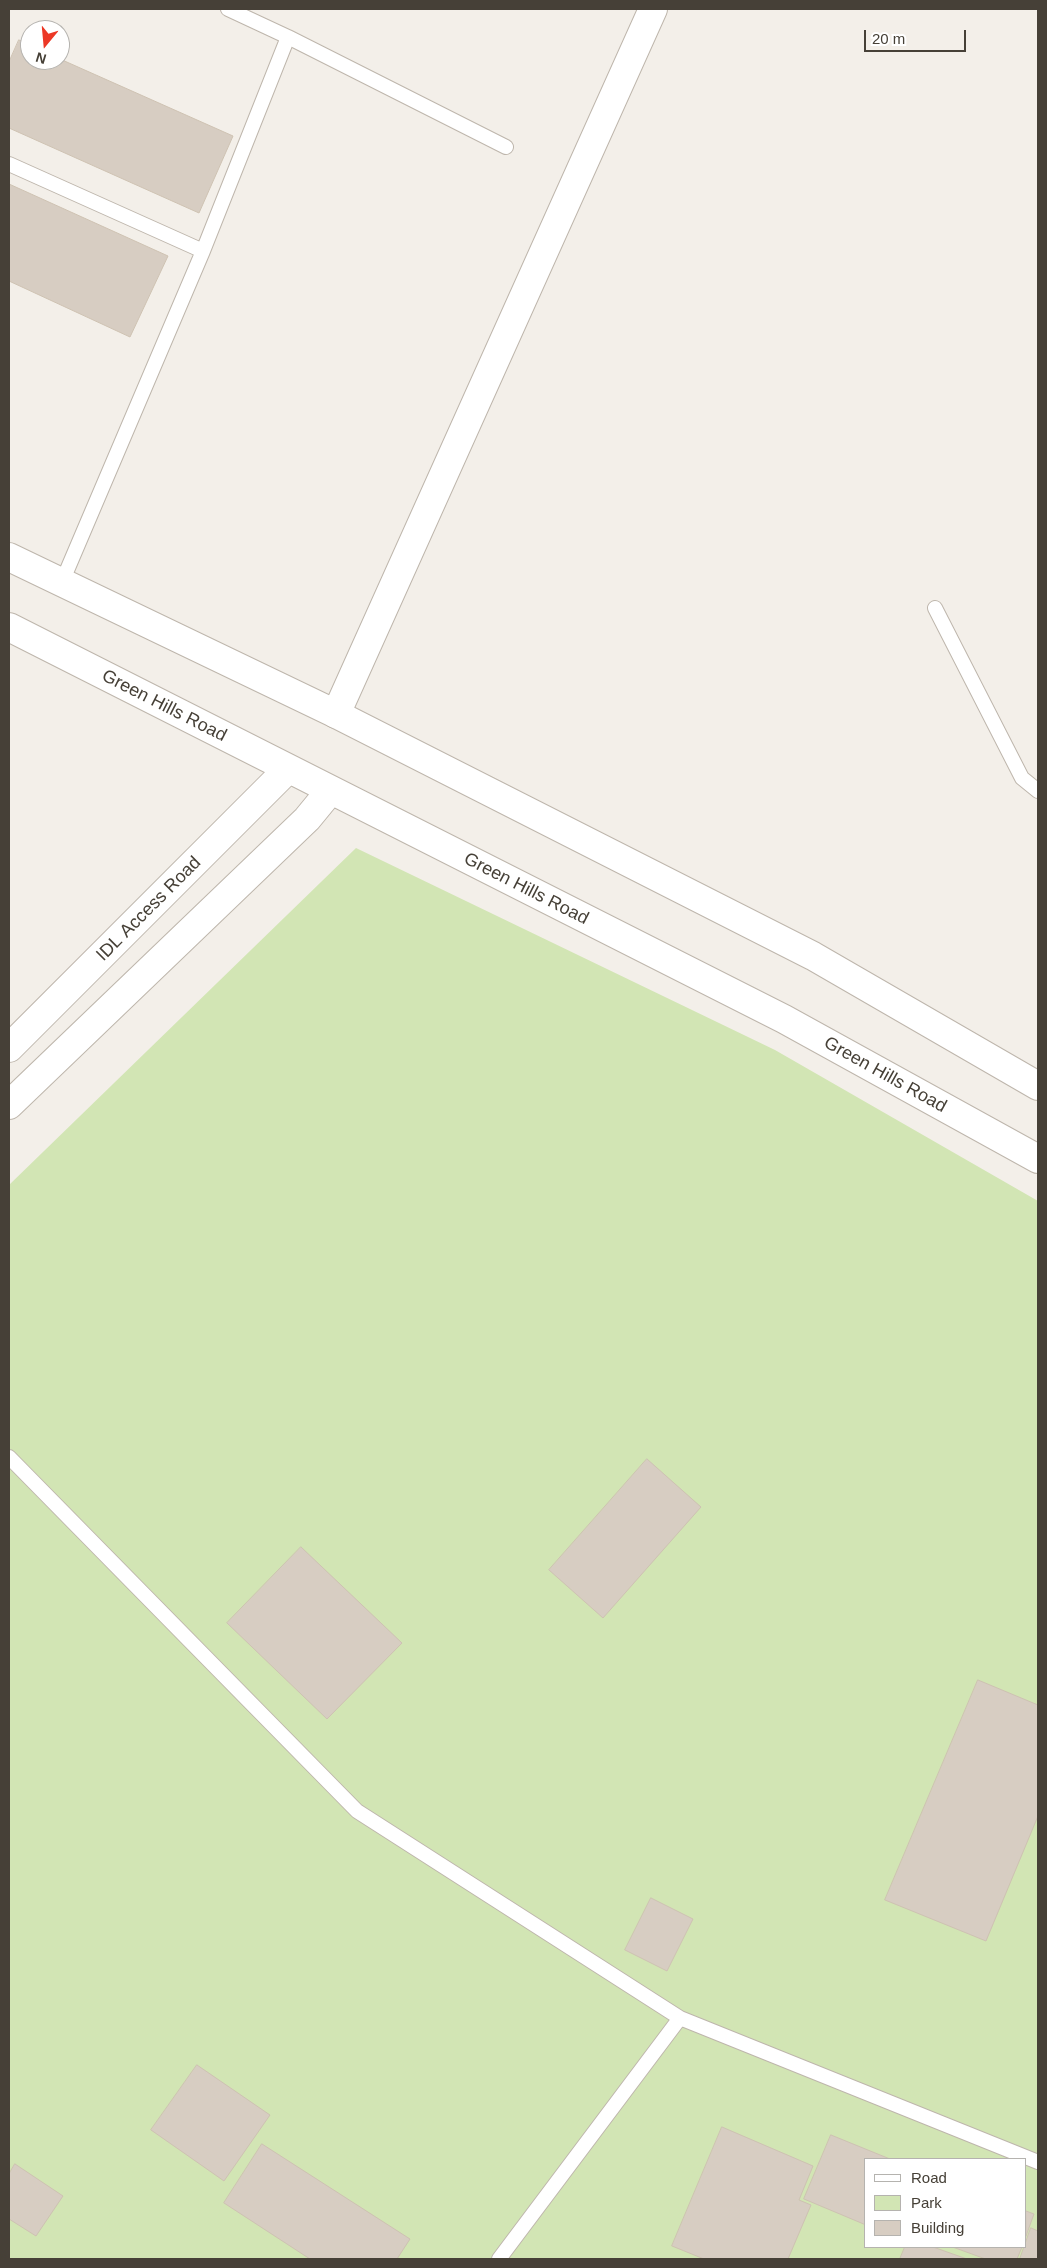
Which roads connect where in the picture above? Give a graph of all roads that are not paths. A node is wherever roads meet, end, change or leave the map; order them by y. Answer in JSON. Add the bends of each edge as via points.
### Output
{"nodes":[{"id":1,"x":228,"y":9,"type":"edge"},
{"id":2,"x":653,"y":9,"type":"edge"},
{"id":3,"x":288,"y":37,"type":"junction"},
{"id":4,"x":506,"y":147,"type":"dead end"},
{"id":5,"x":9,"y":164,"type":"edge"},
{"id":6,"x":203,"y":250,"type":"junction"},
{"id":7,"x":9,"y":557,"type":"edge"},
{"id":8,"x":62,"y":582,"type":"junction"},
{"id":9,"x":936,"y":608,"type":"dead end"},
{"id":10,"x":9,"y":627,"type":"edge"},
{"id":11,"x":336,"y":714,"type":"junction"},
{"id":12,"x":288,"y":769,"type":"junction"},
{"id":13,"x":330,"y":791,"type":"junction"},
{"id":14,"x":1038,"y":791,"type":"edge"},
{"id":15,"x":9,"y":1048,"type":"edge"},
{"id":16,"x":1038,"y":1086,"type":"edge"},
{"id":17,"x":9,"y":1105,"type":"edge"},
{"id":18,"x":1038,"y":1159,"type":"edge"},
{"id":19,"x":9,"y":1456,"type":"edge"},
{"id":20,"x":680,"y":2018,"type":"junction"},
{"id":21,"x":1038,"y":2162,"type":"edge"},
{"id":22,"x":500,"y":2259,"type":"edge"}],
"edges":[{"from":1,"to":3,"type":"lane"},
{"from":2,"to":11,"type":"street"},
{"from":3,"to":4,"type":"lane"},
{"from":3,"to":6,"type":"lane"},
{"from":5,"to":6,"type":"lane"},
{"from":6,"to":8,"type":"lane"},
{"from":7,"to":8,"type":"street"},
{"from":8,"to":11,"type":"street"},
{"from":9,"to":14,"type":"lane","via":[[1022,778]]},
{"from":10,"to":12,"type":"street","name":"Green Hills Road"},
{"from":11,"to":16,"type":"street","via":[[813,956]]},
{"from":12,"to":13,"type":"street","name":"Green Hills Road"},
{"from":12,"to":15,"type":"street","name":"IDL Access Road"},
{"from":13,"to":17,"type":"street","via":[[306,819]]},
{"from":13,"to":18,"type":"street","name":"Green Hills Road","via":[[784,1019]]},
{"from":19,"to":20,"type":"lane","via":[[357,1811]]},
{"from":20,"to":21,"type":"lane"},
{"from":20,"to":22,"type":"lane"}]}
